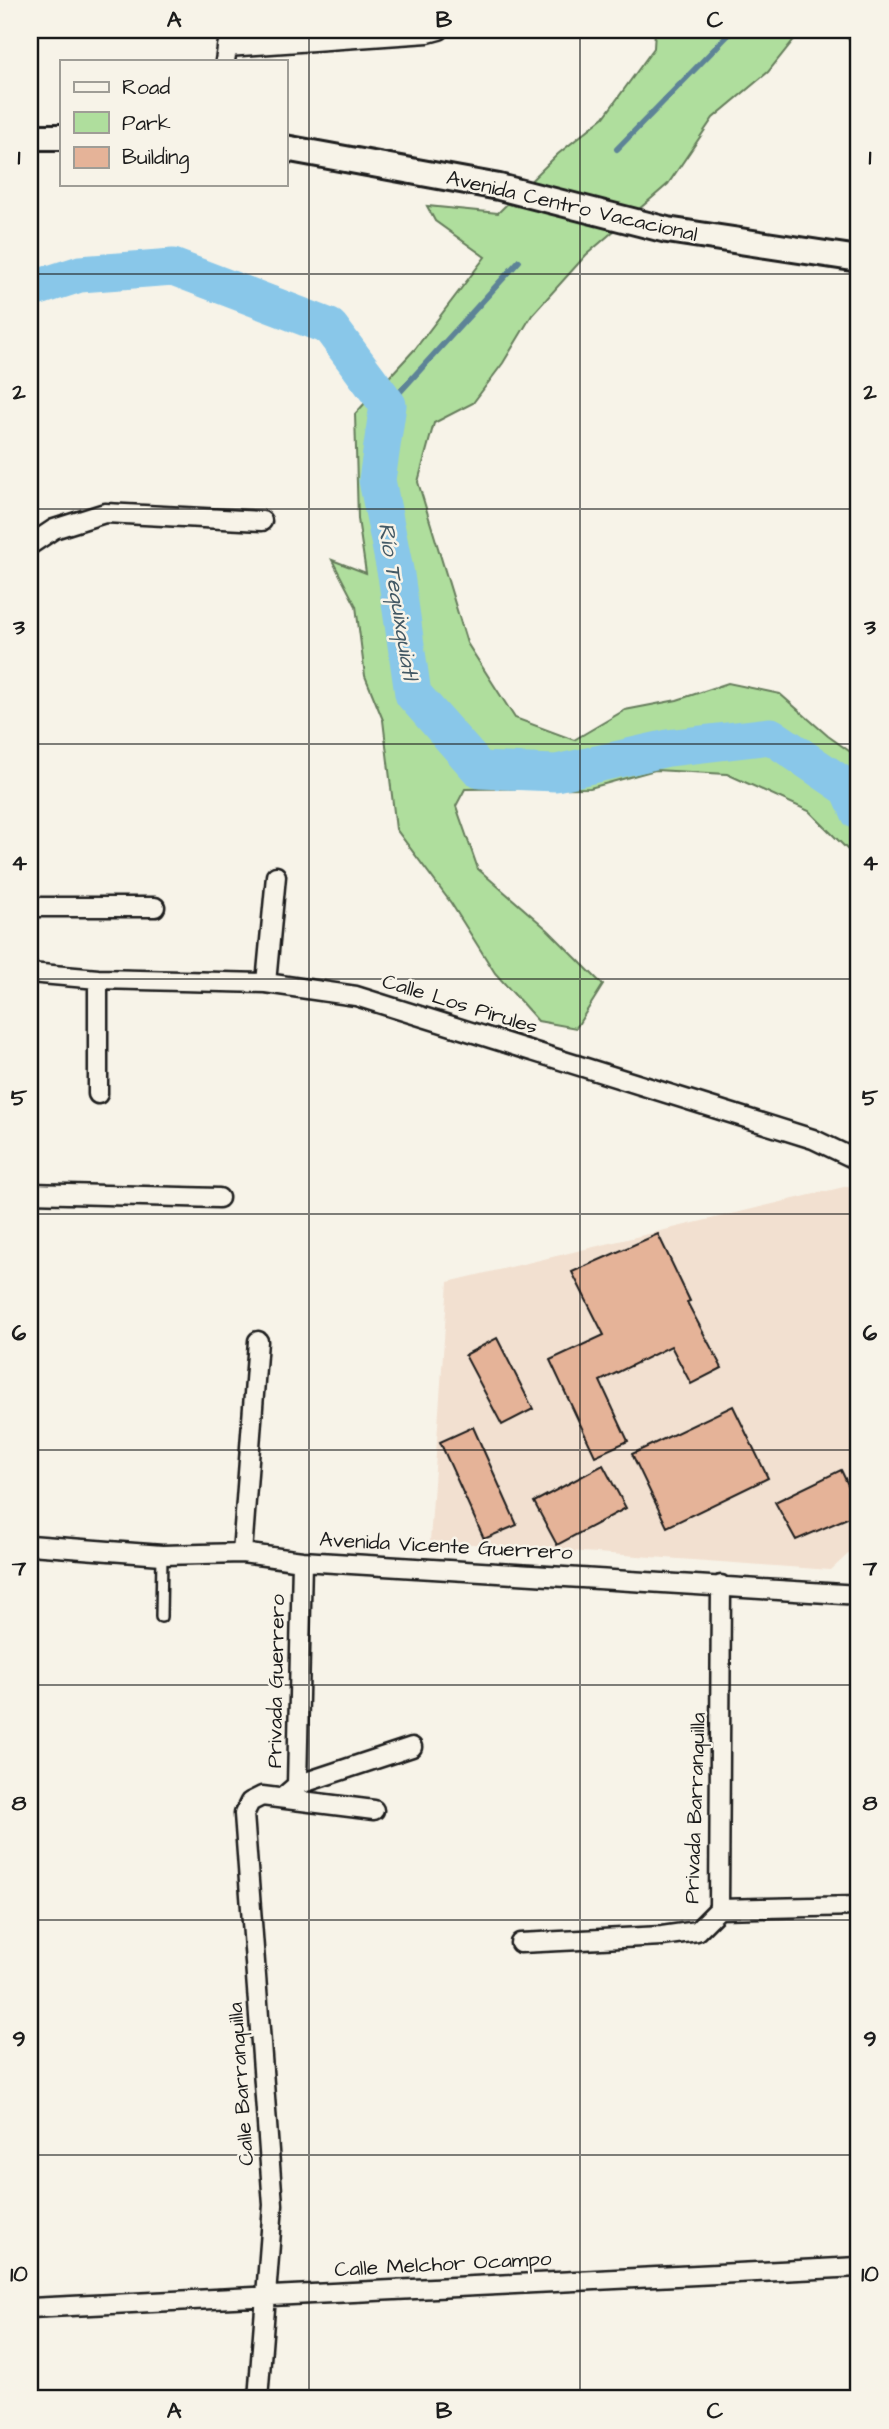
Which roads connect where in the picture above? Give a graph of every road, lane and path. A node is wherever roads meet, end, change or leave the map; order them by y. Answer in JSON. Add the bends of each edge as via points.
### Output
{"nodes":[{"id":1,"x":439,"y":30,"type":"edge"},
{"id":2,"x":227,"y":46,"type":"edge"},
{"id":3,"x":30,"y":137,"type":"edge"},
{"id":4,"x":60,"y":137,"type":"edge"},
{"id":5,"x":287,"y":148,"type":"edge"},
{"id":6,"x":859,"y":259,"type":"edge"},
{"id":7,"x":262,"y":521,"type":"dead end"},
{"id":8,"x":30,"y":545,"type":"edge"},
{"id":9,"x":276,"y":876,"type":"dead end"},
{"id":10,"x":30,"y":907,"type":"edge"},
{"id":11,"x":155,"y":907,"type":"dead end"},
{"id":12,"x":30,"y":973,"type":"edge"},
{"id":13,"x":98,"y":979,"type":"junction"},
{"id":14,"x":267,"y":983,"type":"junction"},
{"id":15,"x":98,"y":1094,"type":"dead end"},
{"id":16,"x":859,"y":1161,"type":"edge"},
{"id":17,"x":30,"y":1193,"type":"edge"},
{"id":18,"x":219,"y":1198,"type":"dead end"},
{"id":19,"x":258,"y":1341,"type":"dead end"},
{"id":20,"x":30,"y":1545,"type":"edge"},
{"id":21,"x":242,"y":1553,"type":"junction"},
{"id":22,"x":162,"y":1555,"type":"junction"},
{"id":23,"x":302,"y":1561,"type":"junction"},
{"id":24,"x":721,"y":1585,"type":"junction"},
{"id":25,"x":859,"y":1595,"type":"edge"},
{"id":26,"x":161,"y":1617,"type":"dead end"},
{"id":27,"x":412,"y":1747,"type":"dead end"},
{"id":28,"x":290,"y":1791,"type":"junction"},
{"id":29,"x":374,"y":1810,"type":"dead end"},
{"id":30,"x":859,"y":1906,"type":"edge"},
{"id":31,"x":719,"y":1909,"type":"junction"},
{"id":32,"x":520,"y":1943,"type":"dead end"},
{"id":33,"x":859,"y":2267,"type":"edge"},
{"id":34,"x":266,"y":2295,"type":"junction"},
{"id":35,"x":30,"y":2308,"type":"edge"},
{"id":36,"x":258,"y":2399,"type":"edge"}],
"edges":[{"from":1,"to":2,"type":"street"},
{"from":3,"to":4,"type":"main road"},
{"from":5,"to":6,"type":"main road","name":"Avenida Centro Vacacional","via":[[499,187],[667,230]]},
{"from":7,"to":8,"type":"street","via":[[105,513],[54,528]]},
{"from":9,"to":14,"type":"street"},
{"from":10,"to":11,"type":"street"},
{"from":12,"to":13,"type":"street","name":"Calle Los Pirules"},
{"from":13,"to":14,"type":"street","name":"Calle Los Pirules"},
{"from":13,"to":15,"type":"street"},
{"from":14,"to":16,"type":"street","name":"Calle Los Pirules","via":[[356,996],[813,1139]]},
{"from":17,"to":18,"type":"street"},
{"from":19,"to":21,"type":"street"},
{"from":20,"to":22,"type":"street","name":"Avenida Vicente Guerrero"},
{"from":21,"to":22,"type":"street","name":"Avenida Vicente Guerrero"},
{"from":21,"to":23,"type":"street","name":"Avenida Vicente Guerrero"},
{"from":22,"to":26,"type":"lane"},
{"from":23,"to":24,"type":"street","name":"Avenida Vicente Guerrero"},
{"from":23,"to":28,"type":"street","name":"Privada Guerrero"},
{"from":24,"to":25,"type":"street","name":"Avenida Vicente Guerrero"},
{"from":24,"to":31,"type":"street","name":"Privada Barranquilla"},
{"from":27,"to":28,"type":"street"},
{"from":28,"to":29,"type":"street"},
{"from":28,"to":34,"type":"street","name":"Calle Barranquilla","via":[[250,1802],[244,1814],[272,2205]]},
{"from":30,"to":31,"type":"street"},
{"from":31,"to":32,"type":"street","name":"Privada Barranquilla","via":[[697,1931]]},
{"from":33,"to":34,"type":"street","name":"Calle Melchor Ocampo"},
{"from":34,"to":35,"type":"street","name":"Calle Melchor Ocampo"},
{"from":34,"to":36,"type":"street","name":"Calle Barranquilla"}]}
